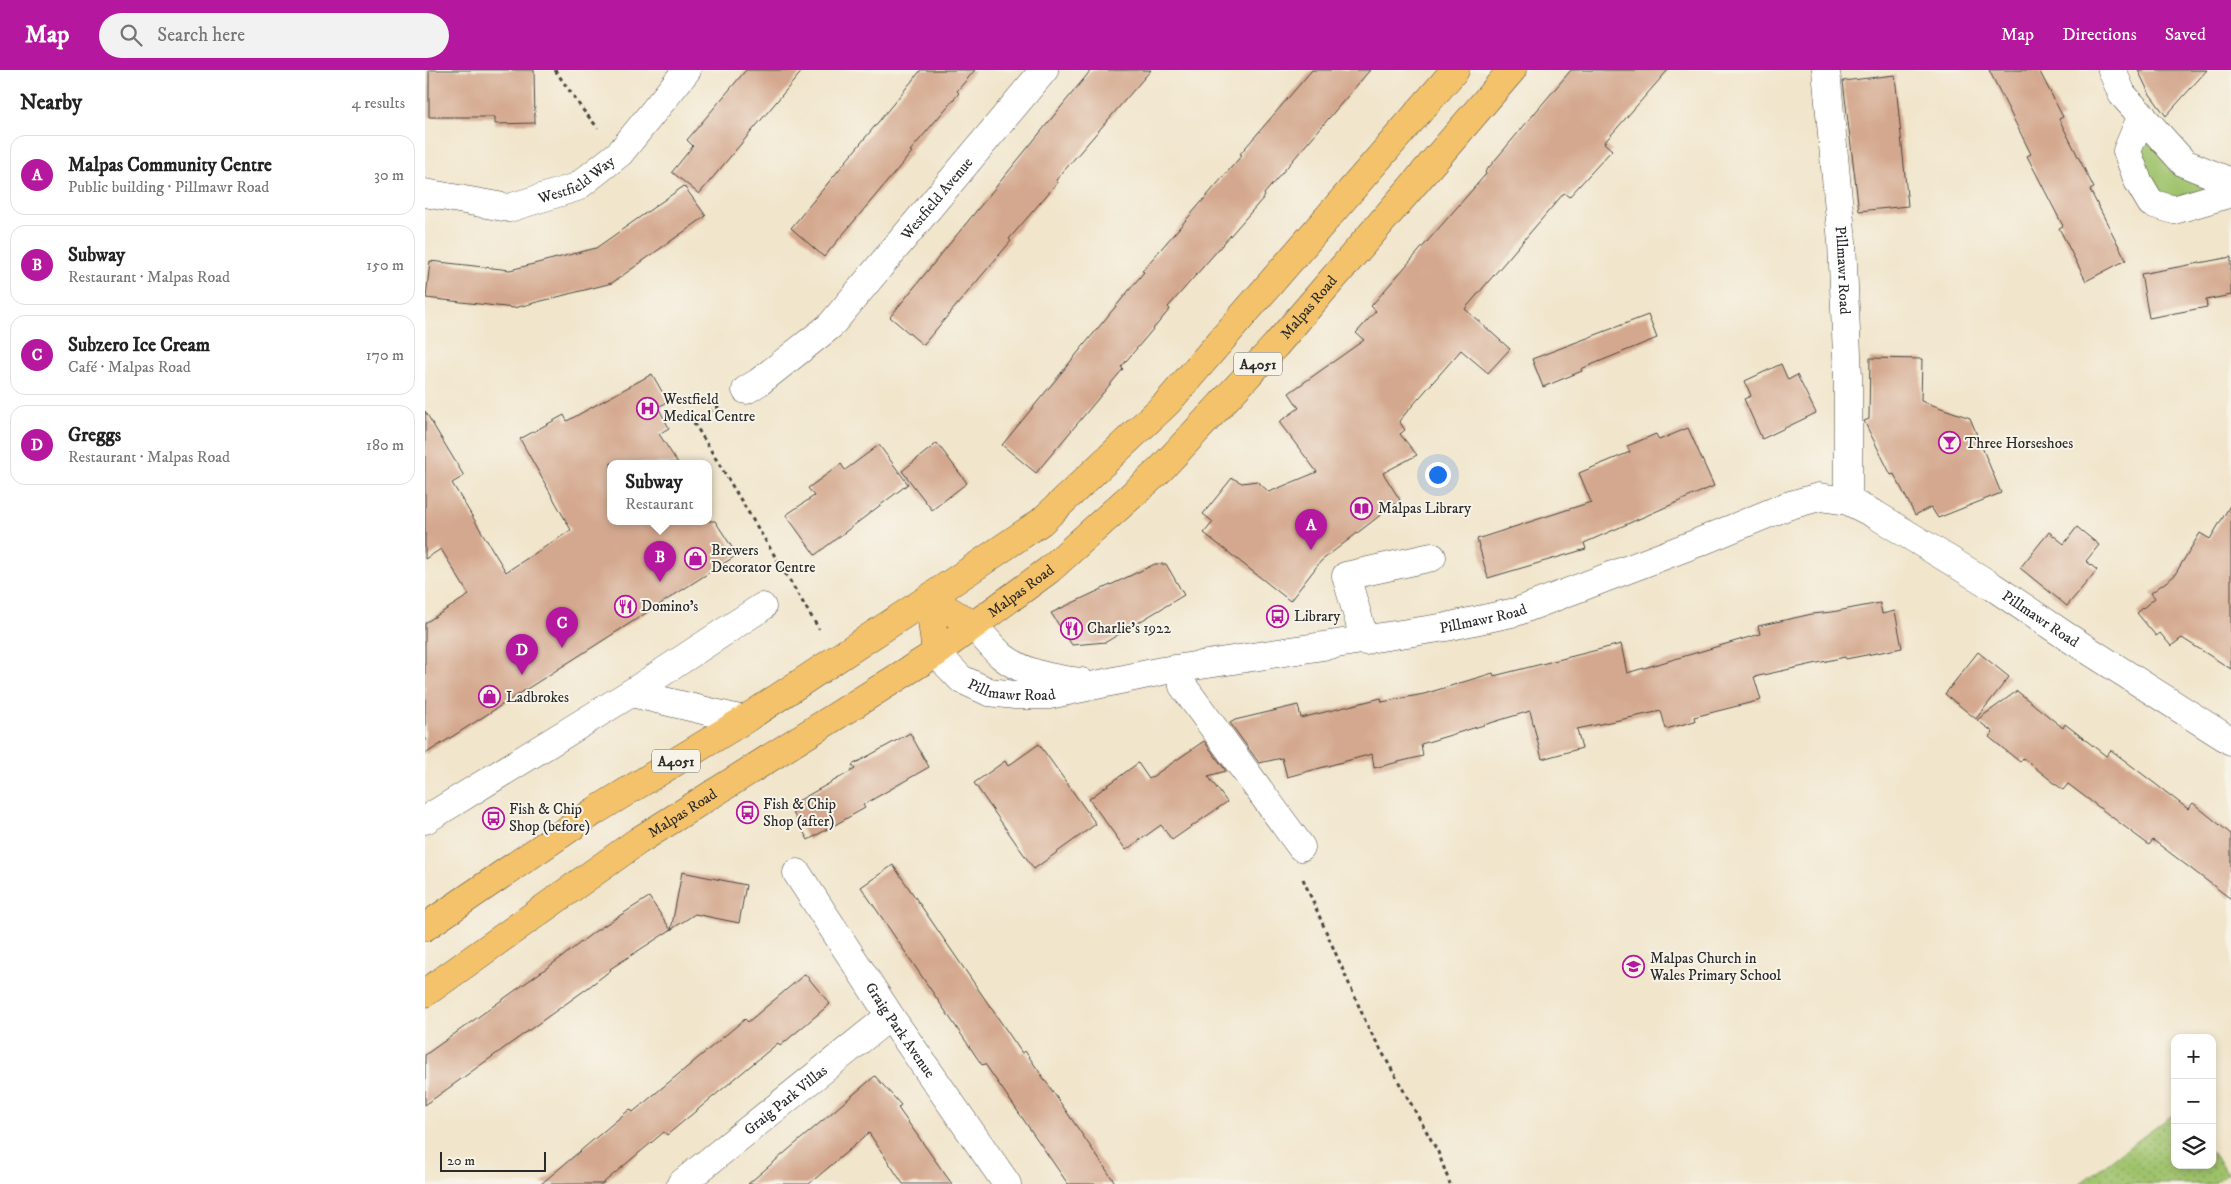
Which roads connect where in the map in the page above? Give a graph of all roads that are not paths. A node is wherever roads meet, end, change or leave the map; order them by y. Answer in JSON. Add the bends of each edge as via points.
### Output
{"nodes":[{"id":1,"x":687,"y":70,"type":"edge"},
{"id":2,"x":1044,"y":70,"type":"edge"},
{"id":3,"x":1455,"y":70,"type":"edge"},
{"id":4,"x":1512,"y":70,"type":"edge"},
{"id":5,"x":1826,"y":70,"type":"edge"},
{"id":6,"x":2112,"y":70,"type":"edge"},
{"id":7,"x":2141,"y":115,"type":"junction"},
{"id":8,"x":2231,"y":182,"type":"edge"},
{"id":9,"x":425,"y":193,"type":"edge"},
{"id":10,"x":2231,"y":193,"type":"edge"},
{"id":11,"x":746,"y":390,"type":"road end"},
{"id":12,"x":1849,"y":501,"type":"junction"},
{"id":13,"x":1432,"y":557,"type":"dead end"},
{"id":14,"x":929,"y":598,"type":"junction"},
{"id":15,"x":762,"y":607,"type":"dead end"},
{"id":16,"x":973,"y":625,"type":"junction"},
{"id":17,"x":1365,"y":640,"type":"junction"},
{"id":18,"x":936,"y":653,"type":"junction"},
{"id":19,"x":1179,"y":668,"type":"junction"},
{"id":20,"x":1099,"y":684,"type":"junction"},
{"id":21,"x":631,"y":693,"type":"junction"},
{"id":22,"x":744,"y":720,"type":"junction"},
{"id":23,"x":2231,"y":741,"type":"edge"},
{"id":24,"x":425,"y":820,"type":"edge"},
{"id":25,"x":1300,"y":859,"type":"road end"},
{"id":26,"x":797,"y":873,"type":"dead end"},
{"id":27,"x":425,"y":927,"type":"edge"},
{"id":28,"x":425,"y":994,"type":"edge"},
{"id":29,"x":890,"y":1016,"type":"junction"},
{"id":30,"x":681,"y":1184,"type":"edge"},
{"id":31,"x":1007,"y":1184,"type":"edge"}],
"edges":[{"from":1,"to":9,"type":"street","name":"Westfield Way","via":[[620,153],[577,187],[509,208]]},
{"from":2,"to":11,"type":"street","name":"Westfield Avenue","via":[[830,326]]},
{"from":3,"to":14,"type":"main road","number":"A4051","via":[[1167,403],[1041,522]]},
{"from":4,"to":16,"type":"main road","name":"Malpas Road","number":"A4051","via":[[1276,345],[1161,469],[1049,570]]},
{"from":5,"to":12,"type":"street","name":"Pillmawr Road","via":[[1842,242],[1849,377]]},
{"from":6,"to":7,"type":"street","via":[[2122,94]]},
{"from":7,"to":8,"type":"street","via":[[2184,163]]},
{"from":7,"to":10,"type":"street","via":[[2127,151],[2138,181],[2151,203],[2174,210]]},
{"from":12,"to":17,"type":"street","name":"Pillmawr Road","via":[[1819,498],[1787,506],[1516,612]]},
{"from":12,"to":23,"type":"street","name":"Pillmawr Road","via":[[1992,586]]},
{"from":13,"to":17,"type":"street","via":[[1346,576]]},
{"from":14,"to":16,"type":"main road"},
{"from":14,"to":18,"type":"main road"},
{"from":14,"to":22,"type":"main road","number":"A4051"},
{"from":15,"to":21,"type":"street"},
{"from":16,"to":18,"type":"main road","name":"Malpas Road","number":"A4051"},
{"from":16,"to":20,"type":"street","name":"Pillmawr Road","via":[[1003,657],[1024,669],[1053,679]]},
{"from":17,"to":19,"type":"street","name":"Pillmawr Road"},
{"from":18,"to":20,"type":"street","name":"Pillmawr Road","via":[[961,679],[989,692],[1049,695]]},
{"from":18,"to":28,"type":"main road","name":"Malpas Road","number":"A4051","via":[[638,841]]},
{"from":19,"to":20,"type":"street","name":"Pillmawr Road"},
{"from":19,"to":25,"type":"street","via":[[1183,686]]},
{"from":21,"to":22,"type":"street"},
{"from":21,"to":24,"type":"street"},
{"from":22,"to":27,"type":"main road","number":"A4051","via":[[595,811]]},
{"from":26,"to":29,"type":"street","name":"Graig Park Avenue"},
{"from":29,"to":30,"type":"street","name":"Graig Park Villas"},
{"from":29,"to":31,"type":"street","name":"Graig Park Avenue"}]}
